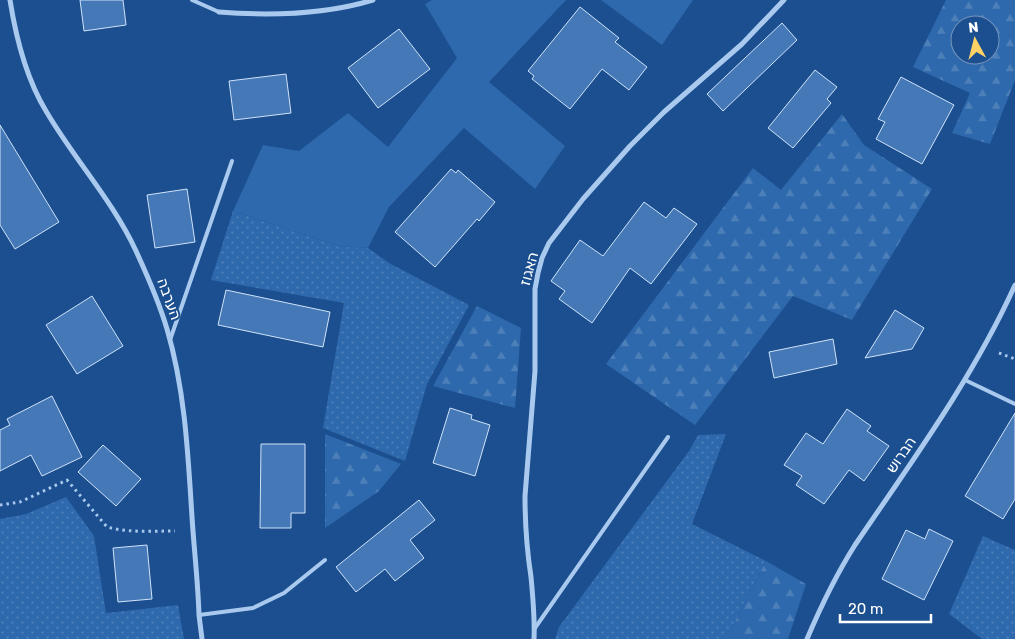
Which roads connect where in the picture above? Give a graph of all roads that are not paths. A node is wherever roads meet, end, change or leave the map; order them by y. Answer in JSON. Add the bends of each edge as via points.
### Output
{"nodes":[{"id":1,"x":10,"y":0,"type":"edge"},
{"id":2,"x":192,"y":0,"type":"edge"},
{"id":3,"x":373,"y":0,"type":"edge"},
{"id":4,"x":784,"y":0,"type":"edge"},
{"id":5,"x":219,"y":12,"type":"joint"},
{"id":6,"x":232,"y":161,"type":"dead end"},
{"id":7,"x":1015,"y":285,"type":"edge"},
{"id":8,"x":170,"y":340,"type":"junction"},
{"id":9,"x":965,"y":380,"type":"junction"},
{"id":10,"x":1015,"y":404,"type":"edge"},
{"id":11,"x":668,"y":437,"type":"dead end"},
{"id":12,"x":325,"y":560,"type":"dead end"},
{"id":13,"x":199,"y":615,"type":"junction"},
{"id":14,"x":534,"y":629,"type":"junction"},
{"id":15,"x":202,"y":639,"type":"edge"},
{"id":16,"x":534,"y":639,"type":"edge"},
{"id":17,"x":807,"y":639,"type":"edge"}],
"edges":[{"from":1,"to":8,"type":"street","name":"הערבה","via":[[22,54],[39,97],[135,248]]},
{"from":2,"to":5,"type":"lane"},
{"from":3,"to":5,"type":"street","via":[[290,14]]},
{"from":4,"to":14,"type":"street","name":"האגוז","via":[[630,146],[573,211],[542,258],[535,289],[535,372],[525,496]]},
{"from":6,"to":8,"type":"lane"},
{"from":7,"to":9,"type":"street","name":"הברוש"},
{"from":8,"to":13,"type":"street","name":"הערבה","via":[[184,416]]},
{"from":9,"to":10,"type":"lane"},
{"from":9,"to":17,"type":"street","name":"הברוש","via":[[840,569]]},
{"from":11,"to":14,"type":"lane"},
{"from":12,"to":13,"type":"lane","via":[[284,593],[252,608]]},
{"from":13,"to":15,"type":"street","name":"הערבה"},
{"from":14,"to":16,"type":"street","name":"האגוז"}]}
